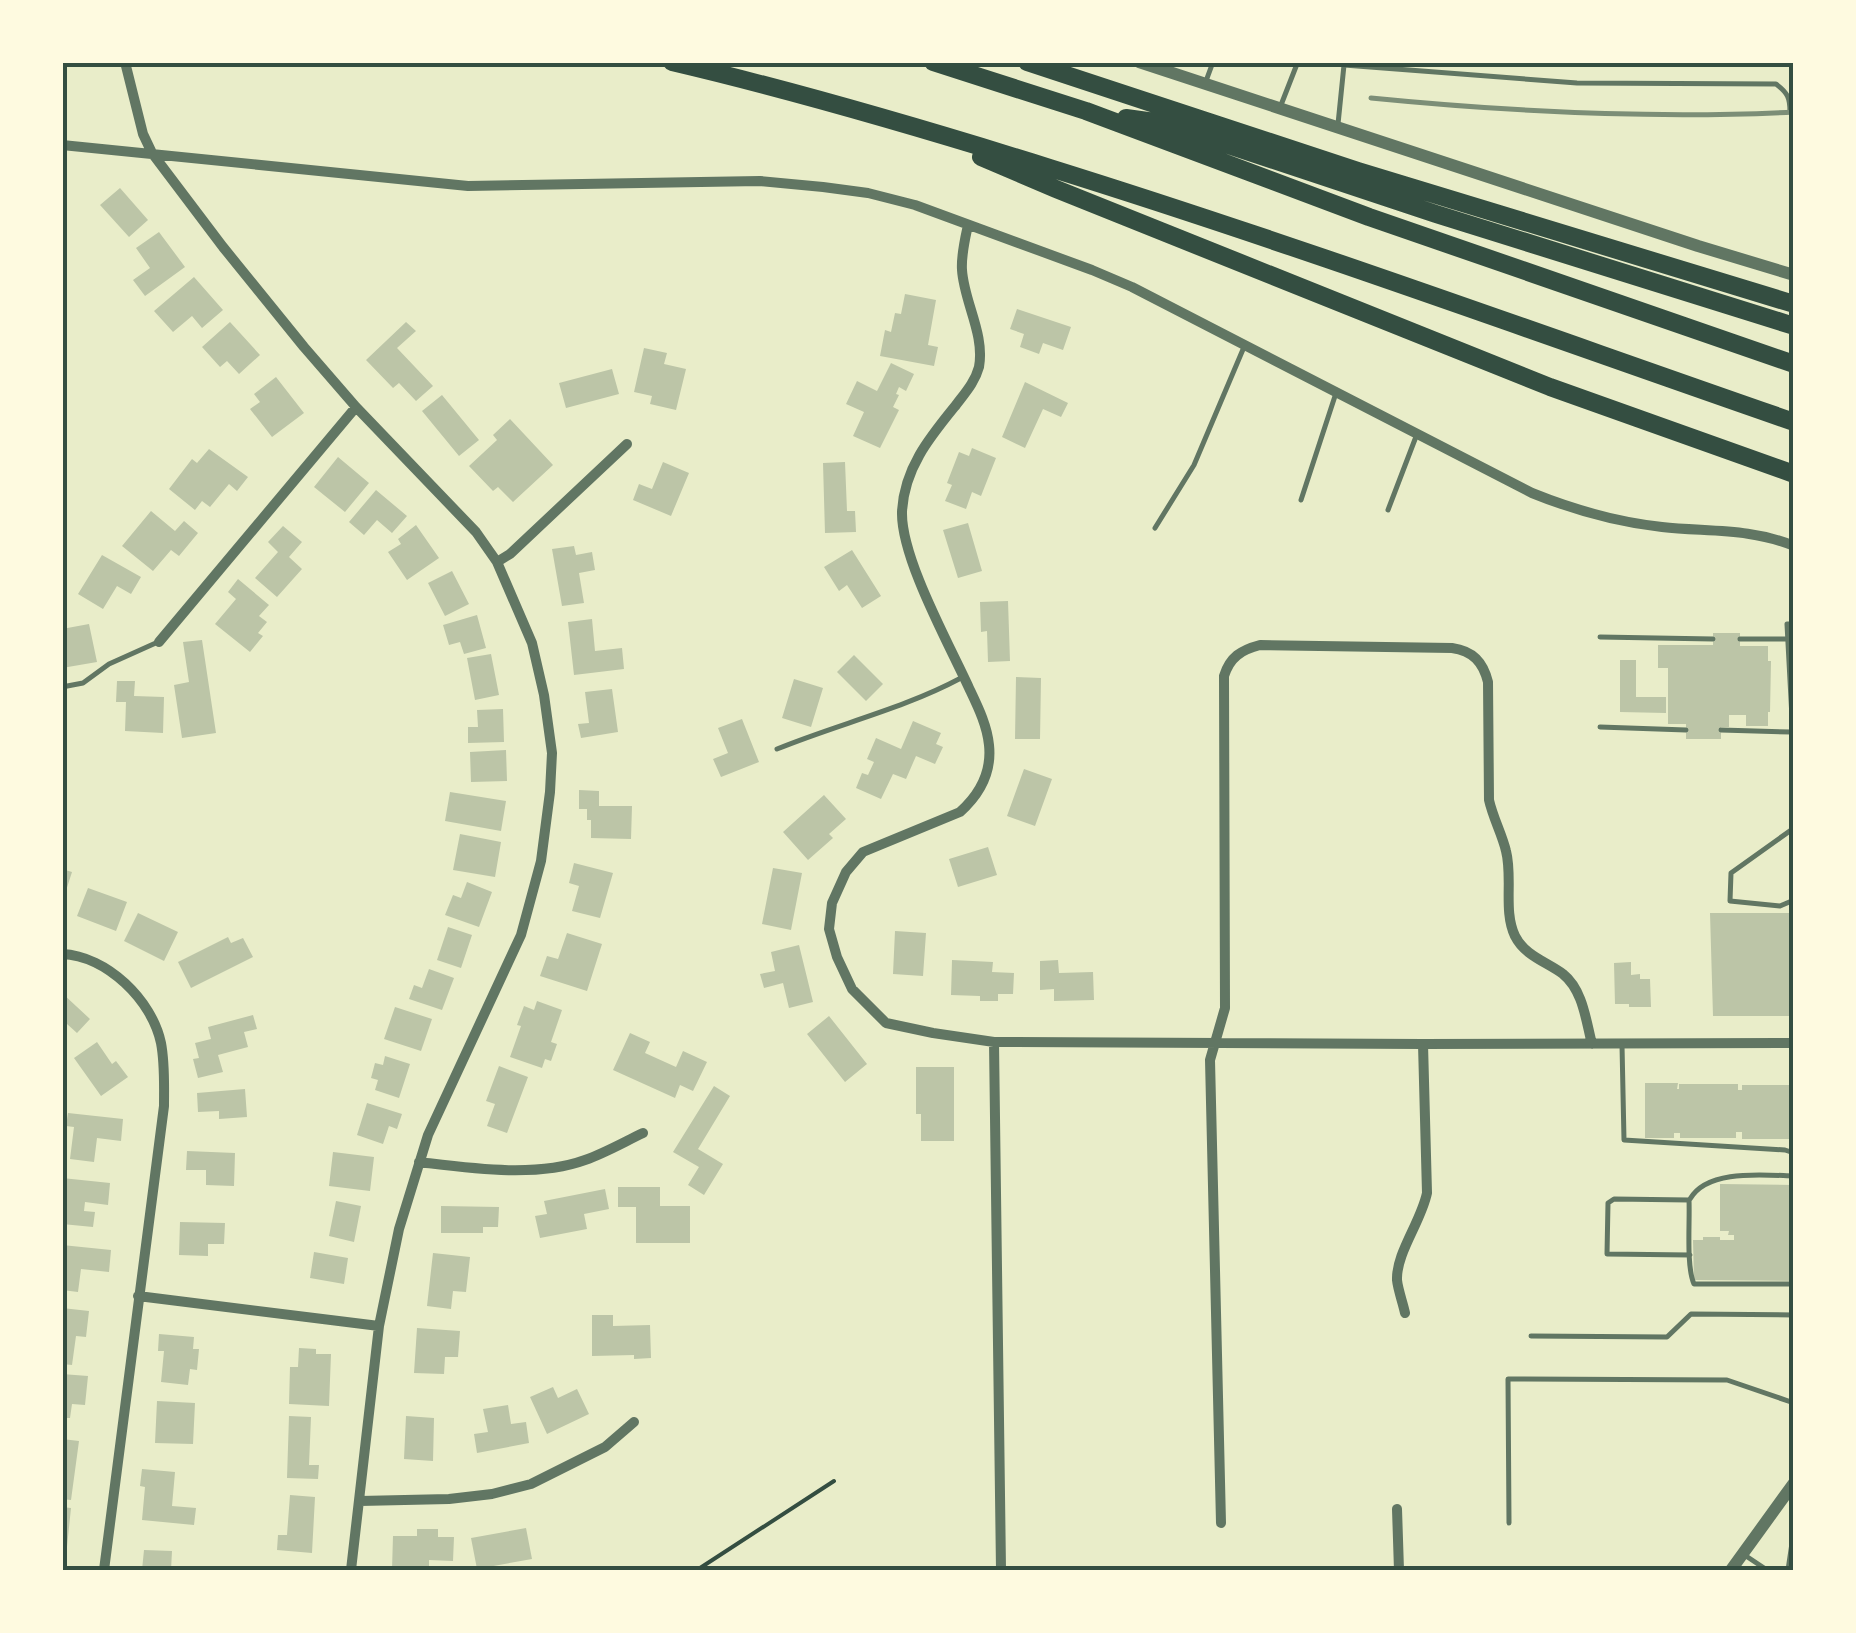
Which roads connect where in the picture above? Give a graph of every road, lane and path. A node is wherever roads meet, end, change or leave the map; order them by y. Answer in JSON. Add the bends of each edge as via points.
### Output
{"nodes":[{"id":1,"x":124,"y":62,"type":"edge"},
{"id":2,"x":672,"y":62,"type":"edge"},
{"id":3,"x":933,"y":62,"type":"edge"},
{"id":4,"x":1027,"y":62,"type":"edge"},
{"id":5,"x":1140,"y":62,"type":"edge"},
{"id":6,"x":1213,"y":62,"type":"edge"},
{"id":7,"x":1297,"y":64,"type":"edge"},
{"id":8,"x":1343,"y":64,"type":"edge"},
{"id":9,"x":1169,"y":67,"type":"edge"},
{"id":10,"x":1205,"y":84,"type":"junction"},
{"id":11,"x":1280,"y":108,"type":"junction"},
{"id":12,"x":1086,"y":111,"type":"junction"},
{"id":13,"x":1790,"y":112,"type":"dead end"},
{"id":14,"x":889,"y":118,"type":"junction"},
{"id":15,"x":1338,"y":128,"type":"junction"},
{"id":16,"x":62,"y":144,"type":"edge"},
{"id":17,"x":152,"y":153,"type":"junction"},
{"id":18,"x":968,"y":225,"type":"junction"},
{"id":19,"x":1794,"y":275,"type":"edge"},
{"id":20,"x":1794,"y":304,"type":"edge"},
{"id":21,"x":1794,"y":326,"type":"edge"},
{"id":22,"x":1245,"y":345,"type":"junction"},
{"id":23,"x":1794,"y":364,"type":"edge"},
{"id":24,"x":1336,"y":392,"type":"junction"},
{"id":25,"x":356,"y":407,"type":"junction"},
{"id":26,"x":1794,"y":422,"type":"edge"},
{"id":27,"x":1417,"y":434,"type":"junction"},
{"id":28,"x":628,"y":444,"type":"dead end"},
{"id":29,"x":1794,"y":474,"type":"edge"},
{"id":30,"x":1301,"y":500,"type":"dead end"},
{"id":31,"x":1388,"y":510,"type":"dead end"},
{"id":32,"x":1155,"y":528,"type":"dead end"},
{"id":33,"x":1794,"y":546,"type":"edge"},
{"id":34,"x":497,"y":562,"type":"junction"},
{"id":35,"x":1794,"y":624,"type":"edge"},
{"id":36,"x":1600,"y":637,"type":"dead end"},
{"id":37,"x":1713,"y":639,"type":"dead end"},
{"id":38,"x":1740,"y":639,"type":"dead end"},
{"id":39,"x":1787,"y":639,"type":"junction"},
{"id":40,"x":159,"y":642,"type":"joint"},
{"id":41,"x":964,"y":677,"type":"junction"},
{"id":42,"x":62,"y":687,"type":"edge"},
{"id":43,"x":1600,"y":727,"type":"dead end"},
{"id":44,"x":1686,"y":730,"type":"dead end"},
{"id":45,"x":1721,"y":730,"type":"dead end"},
{"id":46,"x":1791,"y":732,"type":"junction"},
{"id":47,"x":777,"y":748,"type":"dead end"},
{"id":48,"x":1794,"y":755,"type":"edge"},
{"id":49,"x":1794,"y":828,"type":"edge"},
{"id":50,"x":1794,"y":900,"type":"edge"},
{"id":51,"x":62,"y":954,"type":"edge"},
{"id":52,"x":994,"y":1042,"type":"junction"},
{"id":53,"x":1216,"y":1043,"type":"junction"},
{"id":54,"x":1794,"y":1043,"type":"edge"},
{"id":55,"x":1424,"y":1044,"type":"junction"},
{"id":56,"x":1592,"y":1044,"type":"junction"},
{"id":57,"x":1622,"y":1044,"type":"junction"},
{"id":58,"x":643,"y":1133,"type":"dead end"},
{"id":59,"x":1794,"y":1153,"type":"edge"},
{"id":60,"x":419,"y":1162,"type":"junction"},
{"id":61,"x":1794,"y":1176,"type":"edge"},
{"id":62,"x":1689,"y":1200,"type":"junction"},
{"id":63,"x":1690,"y":1255,"type":"junction"},
{"id":64,"x":1794,"y":1284,"type":"edge"},
{"id":65,"x":138,"y":1296,"type":"junction"},
{"id":66,"x":1405,"y":1313,"type":"dead end"},
{"id":67,"x":1794,"y":1315,"type":"edge"},
{"id":68,"x":379,"y":1326,"type":"junction"},
{"id":69,"x":1530,"y":1336,"type":"dead end"},
{"id":70,"x":1794,"y":1403,"type":"edge"},
{"id":71,"x":634,"y":1422,"type":"dead end"},
{"id":72,"x":834,"y":1481,"type":"dead end"},
{"id":73,"x":1794,"y":1483,"type":"edge"},
{"id":74,"x":360,"y":1501,"type":"junction"},
{"id":75,"x":1397,"y":1509,"type":"dead end"},
{"id":76,"x":1221,"y":1522,"type":"dead end"},
{"id":77,"x":1509,"y":1522,"type":"dead end"},
{"id":78,"x":1792,"y":1543,"type":"edge"},
{"id":79,"x":1743,"y":1554,"type":"junction"},
{"id":80,"x":104,"y":1570,"type":"edge"},
{"id":81,"x":351,"y":1570,"type":"edge"},
{"id":82,"x":697,"y":1570,"type":"edge"},
{"id":83,"x":1001,"y":1570,"type":"edge"},
{"id":84,"x":1399,"y":1570,"type":"edge"},
{"id":85,"x":1731,"y":1570,"type":"edge"},
{"id":86,"x":1767,"y":1570,"type":"edge"},
{"id":87,"x":1788,"y":1570,"type":"edge"}],
"edges":[{"from":1,"to":17,"type":"street"},
{"from":2,"to":14,"type":"highway"},
{"from":3,"to":12,"type":"highway"},
{"from":4,"to":20,"type":"highway"},
{"from":5,"to":9,"type":"street"},
{"from":6,"to":10,"type":"lane"},
{"from":7,"to":11,"type":"lane"},
{"from":8,"to":13,"type":"lane","via":[[1577,82],[1776,84],[1786,92]]},
{"from":8,"to":15,"type":"lane"},
{"from":9,"to":10,"type":"street"},
{"from":10,"to":11,"type":"street"},
{"from":11,"to":15,"type":"street"},
{"from":12,"to":21,"type":"highway","via":[[1162,123]]},
{"from":12,"to":23,"type":"highway"},
{"from":14,"to":26,"type":"highway","via":[[1206,217]]},
{"from":14,"to":29,"type":"highway","via":[[1531,380]]},
{"from":15,"to":19,"type":"street"},
{"from":16,"to":17,"type":"street"},
{"from":17,"to":18,"type":"street","via":[[468,186],[760,181],[868,193]]},
{"from":17,"to":25,"type":"street"},
{"from":18,"to":22,"type":"street","via":[[1132,286]]},
{"from":18,"to":41,"type":"street","via":[[962,270],[978,368],[922,448],[902,514],[910,554]]},
{"from":22,"to":24,"type":"street"},
{"from":22,"to":32,"type":"lane","via":[[1194,465]]},
{"from":24,"to":27,"type":"street"},
{"from":24,"to":30,"type":"lane"},
{"from":25,"to":34,"type":"street"},
{"from":25,"to":40,"type":"street"},
{"from":27,"to":31,"type":"lane"},
{"from":27,"to":33,"type":"street","via":[[1580,510],[1664,527],[1752,533]]},
{"from":28,"to":34,"type":"street"},
{"from":34,"to":60,"type":"street","via":[[532,643],[544,694],[552,753],[541,862],[521,935]]},
{"from":35,"to":39,"type":"lane","via":[[1786,624]]},
{"from":36,"to":37,"type":"lane"},
{"from":38,"to":39,"type":"lane"},
{"from":39,"to":46,"type":"lane"},
{"from":40,"to":42,"type":"lane","via":[[83,683]]},
{"from":41,"to":47,"type":"lane"},
{"from":41,"to":52,"type":"street","via":[[989,745],[982,786],[960,812],[863,852],[832,903],[829,929],[852,989],[886,1022]]},
{"from":43,"to":44,"type":"lane"},
{"from":45,"to":46,"type":"lane"},
{"from":46,"to":48,"type":"lane"},
{"from":49,"to":50,"type":"lane","via":[[1731,873],[1730,901],[1780,906]]},
{"from":51,"to":65,"type":"street","via":[[101,964],[148,1012],[160,1040],[164,1106]]},
{"from":52,"to":53,"type":"street"},
{"from":52,"to":83,"type":"street"},
{"from":53,"to":55,"type":"street"},
{"from":53,"to":56,"type":"street","via":[[1225,1008],[1224,676],[1235,656],[1260,645],[1452,648],[1465,650],[1484,668],[1489,800],[1506,852],[1514,935],[1577,990]]},
{"from":53,"to":76,"type":"street","via":[[1210,1060]]},
{"from":54,"to":57,"type":"street"},
{"from":55,"to":56,"type":"street"},
{"from":55,"to":66,"type":"street","via":[[1426,1193],[1397,1280]]},
{"from":56,"to":57,"type":"street"},
{"from":57,"to":59,"type":"lane","via":[[1624,1140]]},
{"from":58,"to":60,"type":"street","via":[[583,1161],[535,1169]]},
{"from":60,"to":68,"type":"street"},
{"from":61,"to":62,"type":"lane","via":[[1729,1177],[1695,1190]]},
{"from":62,"to":63,"type":"lane"},
{"from":62,"to":63,"type":"lane","via":[[1610,1200],[1606,1251]]},
{"from":63,"to":64,"type":"lane","via":[[1694,1284]]},
{"from":65,"to":68,"type":"street"},
{"from":65,"to":80,"type":"street"},
{"from":67,"to":69,"type":"lane","via":[[1691,1314],[1667,1337]]},
{"from":68,"to":74,"type":"street"},
{"from":70,"to":77,"type":"lane","via":[[1727,1380],[1508,1378]]},
{"from":71,"to":74,"type":"street","via":[[605,1448],[531,1484],[449,1499]]},
{"from":72,"to":82,"type":"path"},
{"from":73,"to":79,"type":"street"},
{"from":74,"to":81,"type":"street"},
{"from":75,"to":84,"type":"street"},
{"from":78,"to":87,"type":"lane"},
{"from":79,"to":85,"type":"street"},
{"from":79,"to":86,"type":"lane"}]}
